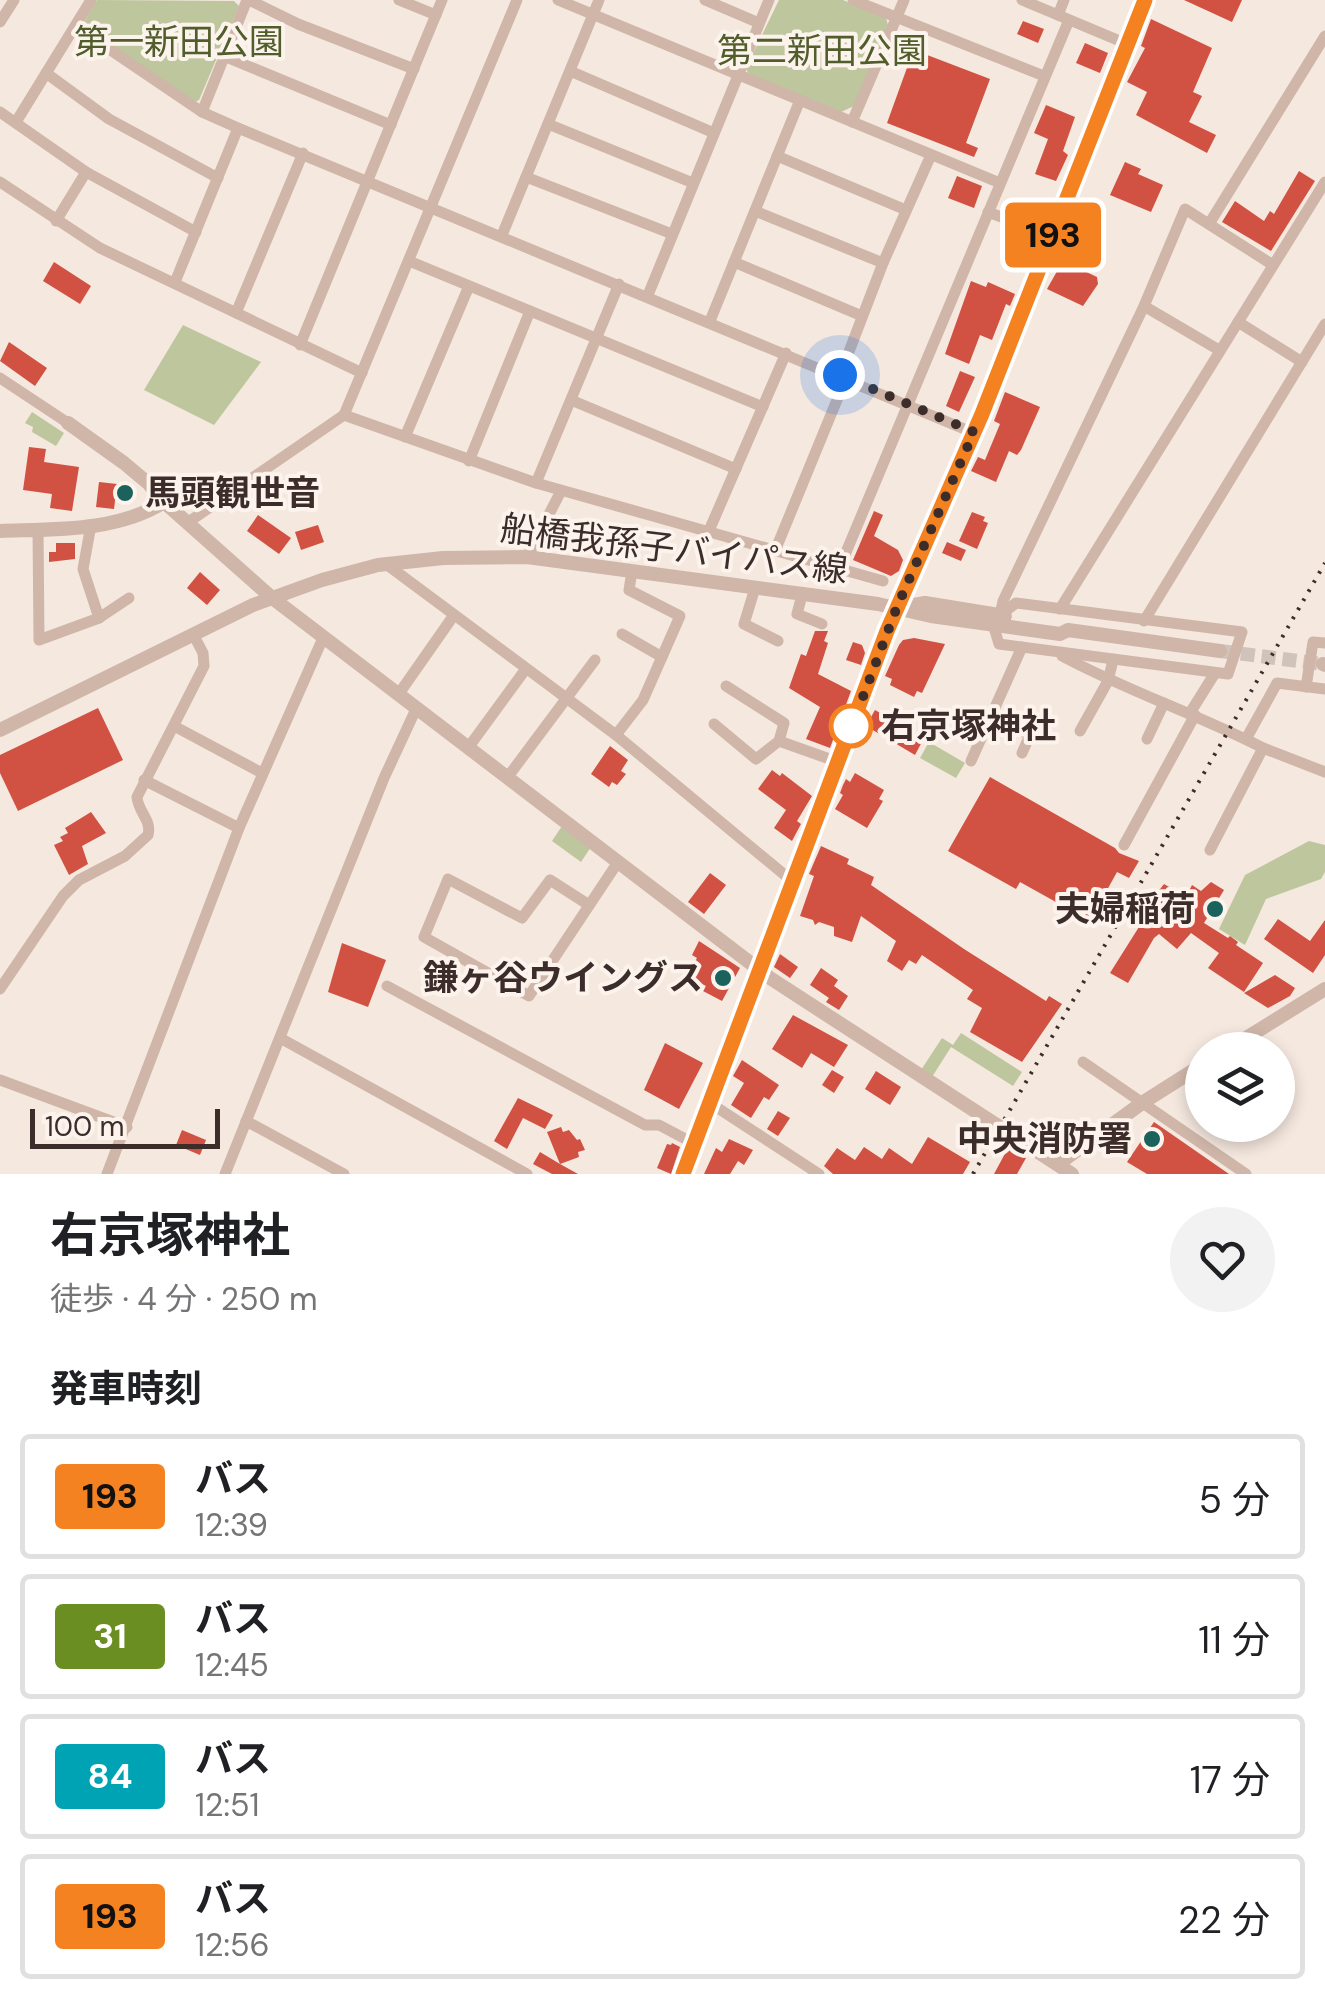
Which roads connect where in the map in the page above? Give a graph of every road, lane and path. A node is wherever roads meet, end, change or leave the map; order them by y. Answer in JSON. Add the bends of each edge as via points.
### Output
{"nodes":[{"id":1,"x":14,"y":0,"type":"edge"},
{"id":2,"x":91,"y":0,"type":"edge"},
{"id":3,"x":248,"y":0,"type":"edge"},
{"id":4,"x":399,"y":0,"type":"edge"},
{"id":5,"x":442,"y":0,"type":"edge"},
{"id":6,"x":517,"y":0,"type":"edge"},
{"id":7,"x":558,"y":0,"type":"edge"},
{"id":8,"x":600,"y":0,"type":"edge"},
{"id":9,"x":705,"y":0,"type":"edge"},
{"id":10,"x":768,"y":0,"type":"edge"},
{"id":11,"x":852,"y":0,"type":"edge"},
{"id":12,"x":904,"y":0,"type":"edge"},
{"id":13,"x":1022,"y":0,"type":"edge"},
{"id":14,"x":1064,"y":0,"type":"edge"},
{"id":15,"x":1145,"y":0,"type":"edge"},
{"id":16,"x":593,"y":14,"type":"junction"},
{"id":17,"x":436,"y":16,"type":"junction"},
{"id":18,"x":897,"y":18,"type":"junction"},
{"id":19,"x":1064,"y":18,"type":"junction"},
{"id":20,"x":0,"y":22,"type":"edge"},
{"id":21,"x":759,"y":22,"type":"junction"},
{"id":22,"x":75,"y":26,"type":"junction"},
{"id":23,"x":1325,"y":36,"type":"edge"},
{"id":24,"x":1127,"y":44,"type":"junction"},
{"id":25,"x":226,"y":57,"type":"junction"},
{"id":26,"x":414,"y":69,"type":"junction"},
{"id":27,"x":570,"y":71,"type":"junction"},
{"id":28,"x":46,"y":73,"type":"junction"},
{"id":29,"x":738,"y":74,"type":"junction"},
{"id":30,"x":1044,"y":76,"type":"junction"},
{"id":31,"x":800,"y":100,"type":"junction"},
{"id":32,"x":0,"y":112,"type":"edge"},
{"id":33,"x":202,"y":112,"type":"junction"},
{"id":34,"x":16,"y":122,"type":"junction"},
{"id":35,"x":852,"y":122,"type":"junction"},
{"id":36,"x":391,"y":124,"type":"junction"},
{"id":37,"x":548,"y":124,"type":"junction"},
{"id":38,"x":238,"y":128,"type":"junction"},
{"id":39,"x":714,"y":133,"type":"junction"},
{"id":40,"x":303,"y":153,"type":"junction"},
{"id":41,"x":932,"y":154,"type":"junction"},
{"id":42,"x":777,"y":156,"type":"junction"},
{"id":43,"x":86,"y":172,"type":"junction"},
{"id":44,"x":526,"y":176,"type":"junction"},
{"id":45,"x":218,"y":178,"type":"junction"},
{"id":46,"x":368,"y":180,"type":"junction"},
{"id":47,"x":0,"y":182,"type":"edge"},
{"id":48,"x":693,"y":182,"type":"junction"},
{"id":49,"x":1325,"y":182,"type":"edge"},
{"id":50,"x":1000,"y":183,"type":"junction"},
{"id":51,"x":432,"y":208,"type":"junction"},
{"id":52,"x":755,"y":210,"type":"junction"},
{"id":53,"x":906,"y":210,"type":"junction"},
{"id":54,"x":988,"y":212,"type":"junction"},
{"id":55,"x":56,"y":222,"type":"junction"},
{"id":56,"x":1209,"y":224,"type":"junction"},
{"id":57,"x":196,"y":232,"type":"junction"},
{"id":58,"x":672,"y":234,"type":"junction"},
{"id":59,"x":502,"y":235,"type":"junction"},
{"id":60,"x":1052,"y":236,"type":"junction"},
{"id":61,"x":410,"y":262,"type":"junction"},
{"id":62,"x":734,"y":262,"type":"junction"},
{"id":63,"x":883,"y":263,"type":"junction"},
{"id":64,"x":1273,"y":265,"type":"junction"},
{"id":65,"x":175,"y":282,"type":"junction"},
{"id":66,"x":619,"y":284,"type":"junction"},
{"id":67,"x":469,"y":286,"type":"junction"},
{"id":68,"x":648,"y":295,"type":"junction"},
{"id":69,"x":1144,"y":306,"type":"junction"},
{"id":70,"x":530,"y":312,"type":"junction"},
{"id":71,"x":236,"y":313,"type":"junction"},
{"id":72,"x":862,"y":316,"type":"junction"},
{"id":73,"x":710,"y":321,"type":"junction"},
{"id":74,"x":1238,"y":322,"type":"junction"},
{"id":75,"x":1325,"y":324,"type":"edge"},
{"id":76,"x":596,"y":338,"type":"junction"},
{"id":77,"x":300,"y":345,"type":"junction"},
{"id":78,"x":1219,"y":350,"type":"junction"},
{"id":79,"x":786,"y":353,"type":"junction"},
{"id":80,"x":1302,"y":362,"type":"junction"},
{"id":81,"x":362,"y":373,"type":"junction"},
{"id":82,"x":843,"y":376,"type":"junction"},
{"id":83,"x":0,"y":378,"type":"edge"},
{"id":84,"x":571,"y":400,"type":"junction"},
{"id":85,"x":909,"y":404,"type":"junction"},
{"id":86,"x":762,"y":407,"type":"junction"},
{"id":87,"x":344,"y":414,"type":"junction"},
{"id":88,"x":68,"y":423,"type":"joint"},
{"id":89,"x":974,"y":432,"type":"junction"},
{"id":90,"x":404,"y":438,"type":"junction"},
{"id":91,"x":469,"y":461,"type":"junction"},
{"id":92,"x":736,"y":469,"type":"junction"},
{"id":93,"x":536,"y":483,"type":"junction"},
{"id":94,"x":561,"y":490,"type":"junction"},
{"id":95,"x":164,"y":502,"type":"junction"},
{"id":96,"x":187,"y":523,"type":"junction"},
{"id":97,"x":91,"y":525,"type":"junction"},
{"id":98,"x":38,"y":529,"type":"junction"},
{"id":99,"x":0,"y":531,"type":"edge"},
{"id":100,"x":708,"y":533,"type":"junction"},
{"id":101,"x":774,"y":551,"type":"junction"},
{"id":102,"x":527,"y":557,"type":"junction"},
{"id":103,"x":386,"y":564,"type":"junction"},
{"id":104,"x":840,"y":569,"type":"junction"},
{"id":105,"x":632,"y":571,"type":"junction"},
{"id":106,"x":883,"y":581,"type":"dead end"},
{"id":107,"x":755,"y":588,"type":"junction"},
{"id":108,"x":802,"y":595,"type":"junction"},
{"id":109,"x":271,"y":597,"type":"junction"},
{"id":110,"x":129,"y":598,"type":"dead end"},
{"id":111,"x":897,"y":607,"type":"junction"},
{"id":112,"x":1060,"y":609,"type":"junction"},
{"id":113,"x":454,"y":615,"type":"junction"},
{"id":114,"x":99,"y":618,"type":"junction"},
{"id":115,"x":996,"y":620,"type":"junction"},
{"id":116,"x":1144,"y":620,"type":"junction"},
{"id":117,"x":822,"y":624,"type":"dead end"},
{"id":118,"x":193,"y":634,"type":"junction"},
{"id":119,"x":622,"y":634,"type":"dead end"},
{"id":120,"x":323,"y":638,"type":"junction"},
{"id":121,"x":778,"y":641,"type":"dead end"},
{"id":122,"x":1325,"y":643,"type":"edge"},
{"id":123,"x":1022,"y":647,"type":"junction"},
{"id":124,"x":1220,"y":651,"type":"tunnel mouth"},
{"id":125,"x":1053,"y":652,"type":"junction"},
{"id":126,"x":662,"y":657,"type":"junction"},
{"id":127,"x":595,"y":660,"type":"dead end"},
{"id":128,"x":1113,"y":660,"type":"junction"},
{"id":129,"x":526,"y":670,"type":"junction"},
{"id":130,"x":1214,"y":673,"type":"junction"},
{"id":131,"x":1108,"y":681,"type":"junction"},
{"id":132,"x":726,"y":686,"type":"dead end"},
{"id":133,"x":1306,"y":687,"type":"junction"},
{"id":134,"x":1325,"y":690,"type":"edge"},
{"id":135,"x":398,"y":695,"type":"junction"},
{"id":136,"x":565,"y":699,"type":"junction"},
{"id":137,"x":1164,"y":703,"type":"junction"},
{"id":138,"x":416,"y":708,"type":"junction"},
{"id":139,"x":1192,"y":714,"type":"junction"},
{"id":140,"x":991,"y":715,"type":"junction"},
{"id":141,"x":714,"y":724,"type":"dead end"},
{"id":142,"x":174,"y":726,"type":"junction"},
{"id":143,"x":0,"y":730,"type":"edge"},
{"id":144,"x":1080,"y":731,"type":"dead end"},
{"id":145,"x":616,"y":735,"type":"junction"},
{"id":146,"x":1147,"y":739,"type":"dead end"},
{"id":147,"x":1246,"y":739,"type":"junction"},
{"id":148,"x":779,"y":741,"type":"junction"},
{"id":149,"x":468,"y":748,"type":"junction"},
{"id":150,"x":1262,"y":748,"type":"junction"},
{"id":151,"x":1022,"y":753,"type":"dead end"},
{"id":152,"x":970,"y":760,"type":"dead end"},
{"id":153,"x":838,"y":762,"type":"junction"},
{"id":154,"x":1325,"y":772,"type":"edge"},
{"id":155,"x":262,"y":773,"type":"junction"},
{"id":156,"x":507,"y":778,"type":"junction"},
{"id":157,"x":144,"y":780,"type":"junction"},
{"id":158,"x":240,"y":828,"type":"junction"},
{"id":159,"x":1124,"y":845,"type":"dead end"},
{"id":160,"x":1210,"y":850,"type":"dead end"},
{"id":161,"x":618,"y":862,"type":"junction"},
{"id":162,"x":792,"y":881,"type":"junction"},
{"id":163,"x":589,"y":906,"type":"junction"},
{"id":164,"x":761,"y":970,"type":"junction"},
{"id":165,"x":387,"y":986,"type":"dead end"},
{"id":166,"x":0,"y":989,"type":"edge"},
{"id":167,"x":1325,"y":989,"type":"edge"},
{"id":168,"x":1256,"y":1032,"type":"edge"},
{"id":169,"x":280,"y":1038,"type":"junction"},
{"id":170,"x":1083,"y":1062,"type":"dead end"},
{"id":171,"x":1185,"y":1075,"type":"edge"},
{"id":172,"x":0,"y":1080,"type":"edge"},
{"id":173,"x":1142,"y":1102,"type":"junction"},
{"id":174,"x":710,"y":1103,"type":"junction"},
{"id":175,"x":246,"y":1121,"type":"junction"},
{"id":176,"x":127,"y":1128,"type":"junction"},
{"id":177,"x":694,"y":1144,"type":"junction"},
{"id":178,"x":1058,"y":1164,"type":"junction"},
{"id":179,"x":107,"y":1174,"type":"edge"},
{"id":180,"x":225,"y":1174,"type":"edge"},
{"id":181,"x":344,"y":1174,"type":"edge"},
{"id":182,"x":527,"y":1174,"type":"edge"},
{"id":183,"x":683,"y":1174,"type":"edge"},
{"id":184,"x":819,"y":1174,"type":"edge"},
{"id":185,"x":1044,"y":1174,"type":"edge"},
{"id":186,"x":1072,"y":1174,"type":"edge"},
{"id":187,"x":1246,"y":1174,"type":"edge"}],
"edges":[{"from":1,"to":20,"type":"street"},
{"from":2,"to":22,"type":"street"},
{"from":3,"to":25,"type":"street"},
{"from":3,"to":26,"type":"street"},
{"from":4,"to":17,"type":"street"},
{"from":5,"to":17,"type":"street"},
{"from":6,"to":51,"type":"street"},
{"from":7,"to":16,"type":"street"},
{"from":8,"to":16,"type":"street"},
{"from":9,"to":21,"type":"street"},
{"from":10,"to":21,"type":"street"},
{"from":11,"to":18,"type":"street"},
{"from":12,"to":18,"type":"street"},
{"from":13,"to":19,"type":"street"},
{"from":14,"to":19,"type":"street"},
{"from":15,"to":24,"type":"main road"},
{"from":16,"to":27,"type":"street"},
{"from":16,"to":29,"type":"street"},
{"from":17,"to":26,"type":"street"},
{"from":18,"to":30,"type":"street"},
{"from":18,"to":35,"type":"street"},
{"from":19,"to":24,"type":"street"},
{"from":19,"to":30,"type":"street"},
{"from":21,"to":29,"type":"street"},
{"from":22,"to":28,"type":"street"},
{"from":22,"to":33,"type":"street"},
{"from":23,"to":56,"type":"street"},
{"from":24,"to":60,"type":"main road"},
{"from":25,"to":33,"type":"street"},
{"from":25,"to":36,"type":"street"},
{"from":26,"to":36,"type":"street"},
{"from":27,"to":37,"type":"street"},
{"from":27,"to":39,"type":"street"},
{"from":28,"to":34,"type":"street"},
{"from":28,"to":45,"type":"street","via":[[109,120]]},
{"from":29,"to":31,"type":"street"},
{"from":29,"to":39,"type":"street"},
{"from":30,"to":50,"type":"street"},
{"from":31,"to":35,"type":"street"},
{"from":31,"to":42,"type":"street"},
{"from":32,"to":34,"type":"street"},
{"from":33,"to":38,"type":"street"},
{"from":34,"to":43,"type":"street"},
{"from":35,"to":41,"type":"street"},
{"from":36,"to":46,"type":"street"},
{"from":37,"to":44,"type":"street"},
{"from":37,"to":48,"type":"street"},
{"from":38,"to":40,"type":"street"},
{"from":38,"to":45,"type":"street"},
{"from":39,"to":48,"type":"street"},
{"from":40,"to":46,"type":"street"},
{"from":40,"to":71,"type":"street"},
{"from":41,"to":50,"type":"street"},
{"from":41,"to":53,"type":"street"},
{"from":42,"to":52,"type":"street"},
{"from":42,"to":53,"type":"street"},
{"from":43,"to":55,"type":"street"},
{"from":43,"to":57,"type":"street"},
{"from":44,"to":58,"type":"street"},
{"from":44,"to":59,"type":"street"},
{"from":45,"to":57,"type":"street"},
{"from":46,"to":51,"type":"street"},
{"from":46,"to":77,"type":"street"},
{"from":47,"to":55,"type":"street"},
{"from":48,"to":58,"type":"street"},
{"from":49,"to":64,"type":"street"},
{"from":50,"to":54,"type":"street"},
{"from":51,"to":59,"type":"street"},
{"from":51,"to":61,"type":"street"},
{"from":52,"to":62,"type":"street"},
{"from":52,"to":63,"type":"street"},
{"from":53,"to":63,"type":"street"},
{"from":54,"to":60,"type":"street"},
{"from":54,"to":85,"type":"street"},
{"from":55,"to":65,"type":"street"},
{"from":56,"to":64,"type":"street"},
{"from":56,"to":69,"type":"street","via":[[1185,210]]},
{"from":57,"to":65,"type":"street"},
{"from":58,"to":68,"type":"street"},
{"from":59,"to":66,"type":"street"},
{"from":60,"to":89,"type":"main road"},
{"from":61,"to":67,"type":"street"},
{"from":61,"to":81,"type":"street"},
{"from":62,"to":72,"type":"street"},
{"from":62,"to":73,"type":"street"},
{"from":63,"to":72,"type":"street"},
{"from":64,"to":74,"type":"street"},
{"from":65,"to":71,"type":"street"},
{"from":66,"to":68,"type":"street"},
{"from":66,"to":76,"type":"street"},
{"from":67,"to":70,"type":"street"},
{"from":67,"to":90,"type":"street"},
{"from":68,"to":73,"type":"street"},
{"from":69,"to":78,"type":"street"},
{"from":69,"to":115,"type":"street"},
{"from":70,"to":76,"type":"street"},
{"from":70,"to":91,"type":"street"},
{"from":71,"to":77,"type":"street"},
{"from":72,"to":82,"type":"street"},
{"from":73,"to":79,"type":"street"},
{"from":74,"to":78,"type":"street"},
{"from":74,"to":80,"type":"street"},
{"from":75,"to":80,"type":"street"},
{"from":76,"to":84,"type":"street"},
{"from":76,"to":86,"type":"street"},
{"from":77,"to":81,"type":"street"},
{"from":78,"to":112,"type":"street"},
{"from":79,"to":82,"type":"street"},
{"from":79,"to":86,"type":"street"},
{"from":80,"to":116,"type":"street"},
{"from":81,"to":87,"type":"street"},
{"from":82,"to":85,"type":"street"},
{"from":82,"to":101,"type":"street"},
{"from":83,"to":88,"type":"street"},
{"from":84,"to":92,"type":"street"},
{"from":84,"to":93,"type":"street"},
{"from":85,"to":89,"type":"street"},
{"from":85,"to":104,"type":"street"},
{"from":86,"to":92,"type":"street"},
{"from":87,"to":90,"type":"street"},
{"from":87,"to":96,"type":"street"},
{"from":88,"to":95,"type":"street"},
{"from":89,"to":111,"type":"main road"},
{"from":90,"to":91,"type":"street"},
{"from":91,"to":93,"type":"street"},
{"from":92,"to":100,"type":"street"},
{"from":93,"to":94,"type":"street"},
{"from":94,"to":100,"type":"street"},
{"from":94,"to":102,"type":"street"},
{"from":95,"to":96,"type":"street"},
{"from":95,"to":97,"type":"street","via":[[127,520]]},
{"from":96,"to":109,"type":"street"},
{"from":97,"to":98,"type":"street"},
{"from":97,"to":114,"type":"street","via":[[83,568]]},
{"from":98,"to":99,"type":"street"},
{"from":98,"to":114,"type":"street","via":[[39,640]]},
{"from":100,"to":101,"type":"street"},
{"from":101,"to":104,"type":"street"},
{"from":102,"to":103,"type":"street","name":"船橋我孫子バイパス線"},
{"from":102,"to":105,"type":"street","name":"船橋我孫子バイパス線"},
{"from":103,"to":109,"type":"street","name":"船橋我孫子バイパス線"},
{"from":103,"to":113,"type":"street"},
{"from":104,"to":106,"type":"street"},
{"from":105,"to":107,"type":"street","name":"船橋我孫子バイパス線"},
{"from":105,"to":126,"type":"street","via":[[629,590],[680,616]]},
{"from":107,"to":108,"type":"street","name":"船橋我孫子バイパス線"},
{"from":107,"to":121,"type":"street","via":[[744,624]]},
{"from":108,"to":111,"type":"street","name":"船橋我孫子バイパス線"},
{"from":108,"to":117,"type":"street","via":[[796,614]]},
{"from":109,"to":118,"type":"street","name":"船橋我孫子バイパス線"},
{"from":109,"to":120,"type":"street"},
{"from":110,"to":114,"type":"street"},
{"from":111,"to":115,"type":"street","name":"船橋我孫子バイパス線"},
{"from":111,"to":153,"type":"main road"},
{"from":112,"to":115,"type":"street","via":[[1016,603]]},
{"from":112,"to":116,"type":"street"},
{"from":113,"to":129,"type":"street"},
{"from":113,"to":135,"type":"street"},
{"from":115,"to":123,"type":"street","via":[[999,644]]},
{"from":115,"to":124,"type":"street","name":"船橋我孫子バイパス線","via":[[1060,634]]},
{"from":116,"to":130,"type":"street","via":[[1242,632],[1228,674]]},
{"from":118,"to":142,"type":"street","via":[[204,666]]},
{"from":118,"to":143,"type":"street","name":"船橋我孫子バイパス線"},
{"from":119,"to":126,"type":"street"},
{"from":120,"to":135,"type":"street"},
{"from":120,"to":155,"type":"street"},
{"from":122,"to":133,"type":"street","via":[[1313,642]]},
{"from":123,"to":125,"type":"street"},
{"from":123,"to":140,"type":"street"},
{"from":125,"to":128,"type":"street"},
{"from":125,"to":131,"type":"street"},
{"from":126,"to":145,"type":"street"},
{"from":127,"to":136,"type":"street"},
{"from":128,"to":130,"type":"street"},
{"from":128,"to":131,"type":"street"},
{"from":129,"to":136,"type":"street"},
{"from":129,"to":149,"type":"street"},
{"from":130,"to":139,"type":"street"},
{"from":131,"to":137,"type":"street"},
{"from":131,"to":144,"type":"street"},
{"from":132,"to":148,"type":"street","via":[[784,724]]},
{"from":133,"to":134,"type":"street"},
{"from":133,"to":147,"type":"street","via":[[1277,682]]},
{"from":135,"to":138,"type":"street"},
{"from":136,"to":145,"type":"street"},
{"from":136,"to":156,"type":"street"},
{"from":137,"to":139,"type":"street"},
{"from":137,"to":146,"type":"street"},
{"from":138,"to":149,"type":"street"},
{"from":138,"to":169,"type":"street"},
{"from":139,"to":147,"type":"street"},
{"from":139,"to":159,"type":"street"},
{"from":140,"to":151,"type":"street","via":[[1030,735]]},
{"from":140,"to":152,"type":"street"},
{"from":141,"to":148,"type":"street","via":[[756,759]]},
{"from":142,"to":155,"type":"street"},
{"from":142,"to":157,"type":"street"},
{"from":145,"to":162,"type":"street"},
{"from":147,"to":150,"type":"street"},
{"from":148,"to":153,"type":"street"},
{"from":149,"to":156,"type":"street"},
{"from":150,"to":154,"type":"street"},
{"from":150,"to":160,"type":"street"},
{"from":153,"to":162,"type":"main road"},
{"from":155,"to":158,"type":"street"},
{"from":156,"to":161,"type":"street"},
{"from":157,"to":158,"type":"street"},
{"from":157,"to":166,"type":"street","via":[[137,797],[148,835],[71,888]]},
{"from":158,"to":176,"type":"street"},
{"from":161,"to":163,"type":"street"},
{"from":161,"to":164,"type":"street"},
{"from":162,"to":164,"type":"main road"},
{"from":163,"to":163,"type":"street","via":[[530,996],[424,937],[448,879],[522,918],[550,880]]},
{"from":164,"to":174,"type":"main road"},
{"from":164,"to":178,"type":"street"},
{"from":165,"to":177,"type":"street","via":[[645,1126],[658,1125]]},
{"from":167,"to":168,"type":"street"},
{"from":169,"to":175,"type":"street"},
{"from":169,"to":182,"type":"street"},
{"from":170,"to":173,"type":"street"},
{"from":171,"to":173,"type":"street"},
{"from":172,"to":176,"type":"street"},
{"from":173,"to":178,"type":"street"},
{"from":173,"to":187,"type":"street"},
{"from":174,"to":177,"type":"main road"},
{"from":174,"to":184,"type":"street"},
{"from":175,"to":180,"type":"street"},
{"from":175,"to":181,"type":"street"},
{"from":176,"to":179,"type":"street"},
{"from":177,"to":183,"type":"main road"},
{"from":178,"to":185,"type":"street"},
{"from":178,"to":186,"type":"street"}]}
